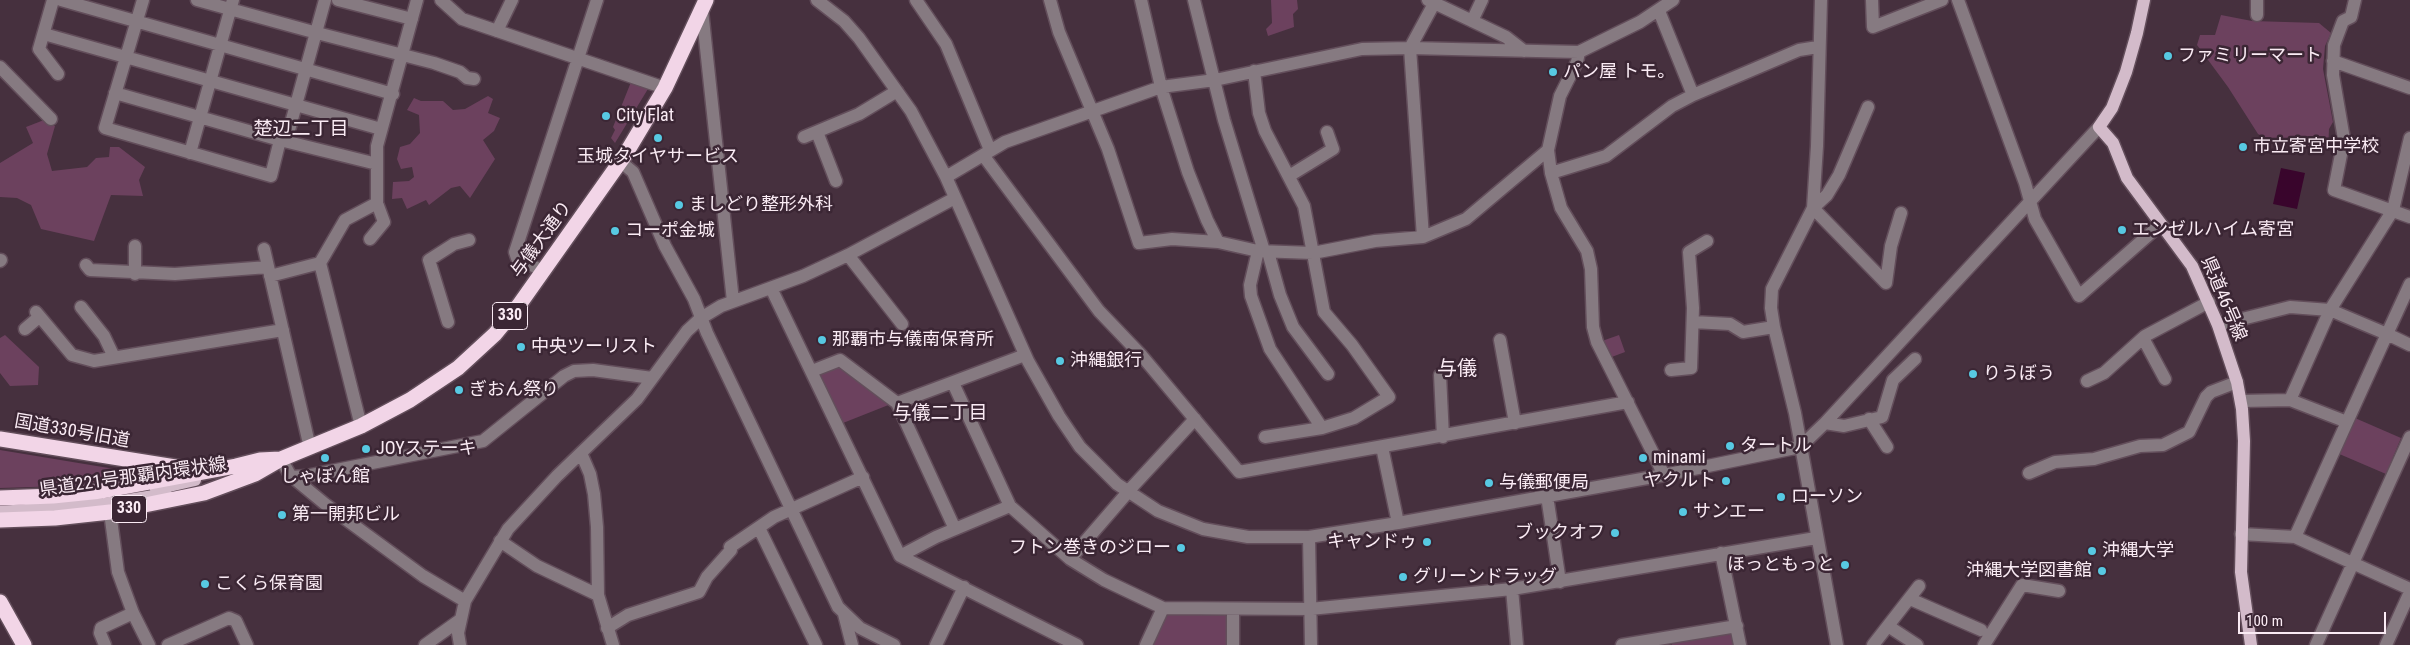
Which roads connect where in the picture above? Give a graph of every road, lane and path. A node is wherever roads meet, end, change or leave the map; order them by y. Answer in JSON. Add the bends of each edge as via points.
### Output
{"nodes":[{"id":1,"x":53,"y":0,"type":"edge"},
{"id":2,"x":61,"y":0,"type":"edge"},
{"id":3,"x":143,"y":0,"type":"edge"},
{"id":4,"x":198,"y":0,"type":"edge"},
{"id":5,"x":326,"y":0,"type":"edge"},
{"id":6,"x":338,"y":0,"type":"edge"},
{"id":7,"x":417,"y":0,"type":"edge"},
{"id":8,"x":441,"y":0,"type":"edge"},
{"id":9,"x":512,"y":0,"type":"edge"},
{"id":10,"x":916,"y":0,"type":"edge"},
{"id":11,"x":1050,"y":0,"type":"edge"},
{"id":12,"x":1141,"y":0,"type":"edge"},
{"id":13,"x":1194,"y":0,"type":"edge"},
{"id":14,"x":1482,"y":0,"type":"edge"},
{"id":15,"x":1673,"y":0,"type":"edge"},
{"id":16,"x":1821,"y":0,"type":"edge"},
{"id":17,"x":1872,"y":0,"type":"edge"},
{"id":18,"x":1942,"y":0,"type":"edge"},
{"id":19,"x":1958,"y":0,"type":"edge"},
{"id":20,"x":2144,"y":0,"type":"edge"},
{"id":21,"x":2257,"y":0,"type":"edge"},
{"id":22,"x":2355,"y":0,"type":"edge"},
{"id":23,"x":823,"y":1,"type":"edge"},
{"id":24,"x":1433,"y":1,"type":"edge"},
{"id":25,"x":592,"y":3,"type":"edge"},
{"id":26,"x":232,"y":5,"type":"edge"},
{"id":27,"x":704,"y":5,"type":"edge"},
{"id":28,"x":1659,"y":11,"type":"junction"},
{"id":29,"x":2257,"y":15,"type":"dead end"},
{"id":30,"x":412,"y":20,"type":"junction"},
{"id":31,"x":136,"y":21,"type":"junction"},
{"id":32,"x":1472,"y":21,"type":"junction"},
{"id":33,"x":497,"y":31,"type":"junction"},
{"id":34,"x":44,"y":34,"type":"junction"},
{"id":35,"x":317,"y":34,"type":"junction"},
{"id":36,"x":222,"y":45,"type":"junction"},
{"id":37,"x":1818,"y":46,"type":"junction"},
{"id":38,"x":1410,"y":48,"type":"junction"},
{"id":39,"x":1524,"y":51,"type":"junction"},
{"id":40,"x":1579,"y":52,"type":"junction"},
{"id":41,"x":404,"y":56,"type":"junction"},
{"id":42,"x":578,"y":57,"type":"junction"},
{"id":43,"x":125,"y":58,"type":"junction"},
{"id":44,"x":2333,"y":61,"type":"junction"},
{"id":45,"x":0,"y":66,"type":"edge"},
{"id":46,"x":306,"y":69,"type":"junction"},
{"id":47,"x":1254,"y":72,"type":"junction"},
{"id":48,"x":58,"y":74,"type":"dead end"},
{"id":49,"x":474,"y":79,"type":"dead end"},
{"id":50,"x":1215,"y":80,"type":"junction"},
{"id":51,"x":212,"y":81,"type":"junction"},
{"id":52,"x":1161,"y":87,"type":"junction"},
{"id":53,"x":665,"y":88,"type":"junction"},
{"id":54,"x":2410,"y":88,"type":"edge"},
{"id":55,"x":897,"y":91,"type":"junction"},
{"id":56,"x":116,"y":93,"type":"junction"},
{"id":57,"x":393,"y":94,"type":"junction"},
{"id":58,"x":1693,"y":95,"type":"junction"},
{"id":59,"x":295,"y":106,"type":"junction"},
{"id":60,"x":1868,"y":107,"type":"dead end"},
{"id":61,"x":1094,"y":111,"type":"junction"},
{"id":62,"x":200,"y":118,"type":"junction"},
{"id":63,"x":51,"y":119,"type":"dead end"},
{"id":64,"x":2100,"y":127,"type":"junction"},
{"id":65,"x":381,"y":129,"type":"junction"},
{"id":66,"x":817,"y":132,"type":"junction"},
{"id":67,"x":1328,"y":132,"type":"dead end"},
{"id":68,"x":804,"y":137,"type":"dead end"},
{"id":69,"x":2410,"y":138,"type":"edge"},
{"id":70,"x":283,"y":140,"type":"junction"},
{"id":71,"x":1548,"y":150,"type":"junction"},
{"id":72,"x":987,"y":152,"type":"junction"},
{"id":73,"x":190,"y":153,"type":"junction"},
{"id":74,"x":620,"y":162,"type":"junction"},
{"id":75,"x":377,"y":164,"type":"junction"},
{"id":76,"x":1551,"y":173,"type":"junction"},
{"id":77,"x":1289,"y":176,"type":"junction"},
{"id":78,"x":946,"y":177,"type":"junction"},
{"id":79,"x":836,"y":181,"type":"dead end"},
{"id":80,"x":955,"y":198,"type":"junction"},
{"id":81,"x":2030,"y":203,"type":"junction"},
{"id":82,"x":377,"y":204,"type":"junction"},
{"id":83,"x":1813,"y":208,"type":"junction"},
{"id":84,"x":2393,"y":210,"type":"junction"},
{"id":85,"x":1901,"y":213,"type":"dead end"},
{"id":86,"x":2410,"y":217,"type":"edge"},
{"id":87,"x":2162,"y":224,"type":"junction"},
{"id":88,"x":1423,"y":237,"type":"junction"},
{"id":89,"x":370,"y":239,"type":"dead end"},
{"id":90,"x":469,"y":240,"type":"dead end"},
{"id":91,"x":1707,"y":241,"type":"dead end"},
{"id":92,"x":1218,"y":242,"type":"junction"},
{"id":93,"x":135,"y":246,"type":"dead end"},
{"id":94,"x":264,"y":249,"type":"dead end"},
{"id":95,"x":1263,"y":251,"type":"junction"},
{"id":96,"x":1313,"y":253,"type":"junction"},
{"id":97,"x":848,"y":255,"type":"junction"},
{"id":98,"x":320,"y":263,"type":"junction"},
{"id":99,"x":86,"y":264,"type":"dead end"},
{"id":100,"x":269,"y":271,"type":"junction"},
{"id":101,"x":543,"y":271,"type":"junction"},
{"id":102,"x":135,"y":274,"type":"junction"},
{"id":103,"x":2410,"y":284,"type":"edge"},
{"id":104,"x":771,"y":288,"type":"junction"},
{"id":105,"x":733,"y":301,"type":"junction"},
{"id":106,"x":2209,"y":302,"type":"junction"},
{"id":107,"x":81,"y":307,"type":"dead end"},
{"id":108,"x":2330,"y":310,"type":"junction"},
{"id":109,"x":701,"y":318,"type":"junction"},
{"id":110,"x":448,"y":322,"type":"dead end"},
{"id":111,"x":1693,"y":322,"type":"junction"},
{"id":112,"x":902,"y":324,"type":"dead end"},
{"id":113,"x":2218,"y":325,"type":"junction"},
{"id":114,"x":1774,"y":327,"type":"junction"},
{"id":115,"x":25,"y":329,"type":"dead end"},
{"id":116,"x":284,"y":330,"type":"junction"},
{"id":117,"x":2387,"y":334,"type":"junction"},
{"id":118,"x":2143,"y":338,"type":"junction"},
{"id":119,"x":1500,"y":340,"type":"dead end"},
{"id":120,"x":2410,"y":345,"type":"edge"},
{"id":121,"x":1025,"y":355,"type":"junction"},
{"id":122,"x":114,"y":357,"type":"junction"},
{"id":123,"x":1915,"y":359,"type":"dead end"},
{"id":124,"x":1671,"y":370,"type":"dead end"},
{"id":125,"x":812,"y":371,"type":"junction"},
{"id":126,"x":1328,"y":374,"type":"dead end"},
{"id":127,"x":1440,"y":375,"type":"dead end"},
{"id":128,"x":652,"y":378,"type":"junction"},
{"id":129,"x":2165,"y":379,"type":"dead end"},
{"id":130,"x":2087,"y":381,"type":"dead end"},
{"id":131,"x":2237,"y":382,"type":"junction"},
{"id":132,"x":953,"y":383,"type":"junction"},
{"id":133,"x":2290,"y":400,"type":"junction"},
{"id":134,"x":2241,"y":401,"type":"junction"},
{"id":135,"x":1628,"y":402,"type":"junction"},
{"id":136,"x":897,"y":403,"type":"junction"},
{"id":137,"x":1196,"y":419,"type":"junction"},
{"id":138,"x":1869,"y":419,"type":"junction"},
{"id":139,"x":2347,"y":422,"type":"junction"},
{"id":140,"x":1515,"y":423,"type":"junction"},
{"id":141,"x":1825,"y":423,"type":"junction"},
{"id":142,"x":360,"y":426,"type":"junction"},
{"id":143,"x":1322,"y":428,"type":"junction"},
{"id":144,"x":1264,"y":437,"type":"dead end"},
{"id":145,"x":1443,"y":437,"type":"junction"},
{"id":146,"x":2410,"y":437,"type":"edge"},
{"id":147,"x":0,"y":439,"type":"edge"},
{"id":148,"x":1382,"y":447,"type":"junction"},
{"id":149,"x":1800,"y":447,"type":"junction"},
{"id":150,"x":1887,"y":447,"type":"dead end"},
{"id":151,"x":310,"y":448,"type":"junction"},
{"id":152,"x":581,"y":453,"type":"junction"},
{"id":153,"x":281,"y":459,"type":"junction"},
{"id":154,"x":138,"y":462,"type":"junction"},
{"id":155,"x":208,"y":472,"type":"junction"},
{"id":156,"x":238,"y":473,"type":"junction"},
{"id":157,"x":2029,"y":473,"type":"dead end"},
{"id":158,"x":1664,"y":475,"type":"junction"},
{"id":159,"x":291,"y":476,"type":"junction"},
{"id":160,"x":862,"y":477,"type":"junction"},
{"id":161,"x":145,"y":483,"type":"junction"},
{"id":162,"x":1127,"y":492,"type":"junction"},
{"id":163,"x":1547,"y":496,"type":"junction"},
{"id":164,"x":0,"y":498,"type":"edge"},
{"id":165,"x":92,"y":503,"type":"junction"},
{"id":166,"x":1010,"y":506,"type":"junction"},
{"id":167,"x":0,"y":507,"type":"edge"},
{"id":168,"x":791,"y":510,"type":"junction"},
{"id":169,"x":0,"y":512,"type":"edge"},
{"id":170,"x":110,"y":512,"type":"junction"},
{"id":171,"x":7,"y":520,"type":"edge"},
{"id":172,"x":1398,"y":523,"type":"junction"},
{"id":173,"x":760,"y":528,"type":"junction"},
{"id":174,"x":0,"y":529,"type":"edge"},
{"id":175,"x":955,"y":529,"type":"junction"},
{"id":176,"x":2241,"y":534,"type":"junction"},
{"id":177,"x":1309,"y":537,"type":"junction"},
{"id":178,"x":1816,"y":538,"type":"junction"},
{"id":179,"x":2295,"y":538,"type":"junction"},
{"id":180,"x":500,"y":541,"type":"junction"},
{"id":181,"x":1721,"y":553,"type":"junction"},
{"id":182,"x":900,"y":556,"type":"junction"},
{"id":183,"x":1070,"y":559,"type":"junction"},
{"id":184,"x":2353,"y":564,"type":"junction"},
{"id":185,"x":1560,"y":582,"type":"junction"},
{"id":186,"x":1919,"y":586,"type":"dead end"},
{"id":187,"x":964,"y":587,"type":"junction"},
{"id":188,"x":1512,"y":590,"type":"junction"},
{"id":189,"x":2410,"y":590,"type":"edge"},
{"id":190,"x":2059,"y":591,"type":"dead end"},
{"id":191,"x":598,"y":595,"type":"junction"},
{"id":192,"x":1910,"y":599,"type":"junction"},
{"id":193,"x":465,"y":601,"type":"junction"},
{"id":194,"x":0,"y":602,"type":"edge"},
{"id":195,"x":1163,"y":608,"type":"junction"},
{"id":196,"x":1233,"y":609,"type":"junction"},
{"id":197,"x":1310,"y":609,"type":"junction"},
{"id":198,"x":133,"y":613,"type":"junction"},
{"id":199,"x":844,"y":614,"type":"junction"},
{"id":200,"x":460,"y":620,"type":"junction"},
{"id":201,"x":1737,"y":626,"type":"junction"},
{"id":202,"x":1888,"y":626,"type":"junction"},
{"id":203,"x":607,"y":628,"type":"junction"},
{"id":204,"x":1981,"y":630,"type":"dead end"},
{"id":205,"x":867,"y":632,"type":"junction"},
{"id":206,"x":852,"y":644,"type":"edge"},
{"id":207,"x":24,"y":645,"type":"edge"},
{"id":208,"x":105,"y":645,"type":"edge"},
{"id":209,"x":149,"y":645,"type":"edge"},
{"id":210,"x":168,"y":645,"type":"edge"},
{"id":211,"x":247,"y":645,"type":"edge"},
{"id":212,"x":425,"y":645,"type":"edge"},
{"id":213,"x":460,"y":645,"type":"edge"},
{"id":214,"x":613,"y":645,"type":"edge"},
{"id":215,"x":816,"y":645,"type":"edge"},
{"id":216,"x":894,"y":645,"type":"edge"},
{"id":217,"x":936,"y":645,"type":"edge"},
{"id":218,"x":1077,"y":645,"type":"edge"},
{"id":219,"x":1146,"y":645,"type":"edge"},
{"id":220,"x":1233,"y":645,"type":"edge"},
{"id":221,"x":1311,"y":645,"type":"edge"},
{"id":222,"x":1517,"y":645,"type":"edge"},
{"id":223,"x":1622,"y":645,"type":"edge"},
{"id":224,"x":1740,"y":645,"type":"edge"},
{"id":225,"x":1836,"y":645,"type":"edge"},
{"id":226,"x":1873,"y":645,"type":"edge"},
{"id":227,"x":1917,"y":645,"type":"edge"},
{"id":228,"x":1984,"y":645,"type":"edge"},
{"id":229,"x":2251,"y":645,"type":"edge"},
{"id":230,"x":2316,"y":645,"type":"edge"},
{"id":231,"x":2386,"y":645,"type":"edge"}],
"edges":[{"from":1,"to":34,"type":"street"},
{"from":2,"to":31,"type":"street"},
{"from":3,"to":31,"type":"street"},
{"from":4,"to":26,"type":"street"},
{"from":5,"to":35,"type":"street"},
{"from":6,"to":30,"type":"street"},
{"from":7,"to":30,"type":"street"},
{"from":8,"to":33,"type":"street","via":[[462,19]]},
{"from":9,"to":33,"type":"street"},
{"from":10,"to":72,"type":"street","via":[[946,44]]},
{"from":11,"to":61,"type":"street","via":[[1059,32]]},
{"from":12,"to":52,"type":"street"},
{"from":13,"to":50,"type":"street"},
{"from":14,"to":32,"type":"street"},
{"from":15,"to":28,"type":"street"},
{"from":16,"to":37,"type":"street"},
{"from":17,"to":18,"type":"street","via":[[1873,27]]},
{"from":19,"to":81,"type":"street"},
{"from":20,"to":64,"type":"main road","via":[[2126,72],[2112,108]]},
{"from":21,"to":29,"type":"street"},
{"from":22,"to":44,"type":"street","via":[[2351,17],[2344,21],[2334,45]]},
{"from":23,"to":55,"type":"street","via":[[850,28]]},
{"from":24,"to":32,"type":"street"},
{"from":24,"to":38,"type":"street"},
{"from":25,"to":42,"type":"street"},
{"from":26,"to":35,"type":"street"},
{"from":26,"to":36,"type":"street"},
{"from":27,"to":53,"type":"highway","name":"与儀大通り","number":"330"},
{"from":27,"to":105,"type":"street"},
{"from":28,"to":40,"type":"street"},
{"from":28,"to":58,"type":"street"},
{"from":30,"to":41,"type":"street"},
{"from":31,"to":36,"type":"street"},
{"from":31,"to":43,"type":"street"},
{"from":32,"to":39,"type":"street","via":[[1506,37]]},
{"from":33,"to":42,"type":"street"},
{"from":34,"to":43,"type":"street"},
{"from":34,"to":48,"type":"street","via":[[39,49]]},
{"from":35,"to":41,"type":"street"},
{"from":35,"to":46,"type":"street"},
{"from":36,"to":46,"type":"street"},
{"from":36,"to":51,"type":"street"},
{"from":37,"to":58,"type":"street","via":[[1798,50]]},
{"from":37,"to":83,"type":"street"},
{"from":38,"to":39,"type":"street"},
{"from":38,"to":47,"type":"street","via":[[1362,49]]},
{"from":38,"to":88,"type":"street"},
{"from":39,"to":40,"type":"street"},
{"from":40,"to":71,"type":"street","via":[[1560,96]]},
{"from":41,"to":49,"type":"street","via":[[434,62]]},
{"from":41,"to":57,"type":"street"},
{"from":42,"to":53,"type":"street"},
{"from":42,"to":101,"type":"street","via":[[515,252],[517,258]]},
{"from":43,"to":51,"type":"street"},
{"from":43,"to":56,"type":"street"},
{"from":44,"to":54,"type":"street"},
{"from":44,"to":84,"type":"street","via":[[2344,139],[2334,190]]},
{"from":45,"to":63,"type":"street"},
{"from":46,"to":57,"type":"street"},
{"from":46,"to":59,"type":"street"},
{"from":47,"to":50,"type":"street"},
{"from":47,"to":77,"type":"street","via":[[1264,131]]},
{"from":50,"to":52,"type":"street"},
{"from":50,"to":95,"type":"street"},
{"from":51,"to":59,"type":"street"},
{"from":51,"to":62,"type":"street"},
{"from":52,"to":61,"type":"street"},
{"from":52,"to":92,"type":"street","via":[[1188,172]]},
{"from":53,"to":74,"type":"highway","name":"与儀大通り","number":"330"},
{"from":55,"to":66,"type":"street","via":[[859,114]]},
{"from":55,"to":78,"type":"street"},
{"from":56,"to":62,"type":"street"},
{"from":56,"to":73,"type":"street","via":[[105,128]]},
{"from":57,"to":65,"type":"street"},
{"from":58,"to":76,"type":"street","via":[[1672,106],[1606,156]]},
{"from":59,"to":65,"type":"street"},
{"from":59,"to":70,"type":"street"},
{"from":60,"to":83,"type":"street","via":[[1839,175],[1827,195]]},
{"from":61,"to":72,"type":"street","via":[[1044,127]]},
{"from":61,"to":92,"type":"street","via":[[1139,243],[1172,239]]},
{"from":62,"to":70,"type":"street"},
{"from":62,"to":73,"type":"street"},
{"from":64,"to":81,"type":"street"},
{"from":64,"to":87,"type":"main road","name":"県道46号線","via":[[2113,143],[2127,178]]},
{"from":65,"to":75,"type":"street"},
{"from":66,"to":68,"type":"street"},
{"from":66,"to":79,"type":"street"},
{"from":67,"to":77,"type":"street","via":[[1333,149]]},
{"from":69,"to":84,"type":"street"},
{"from":70,"to":73,"type":"street","via":[[271,176]]},
{"from":70,"to":75,"type":"street"},
{"from":71,"to":76,"type":"street"},
{"from":71,"to":88,"type":"street","via":[[1466,219]]},
{"from":72,"to":78,"type":"street"},
{"from":72,"to":137,"type":"street","via":[[1099,311]]},
{"from":74,"to":101,"type":"highway","name":"与儀大通り","number":"330"},
{"from":74,"to":109,"type":"street","via":[[633,172]]},
{"from":75,"to":82,"type":"street"},
{"from":76,"to":135,"type":"street","via":[[1561,208],[1587,250],[1597,342]]},
{"from":77,"to":96,"type":"street","via":[[1304,206]]},
{"from":78,"to":80,"type":"street"},
{"from":80,"to":97,"type":"street"},
{"from":80,"to":121,"type":"street"},
{"from":81,"to":87,"type":"street","via":[[2035,219],[2079,296]]},
{"from":81,"to":141,"type":"street"},
{"from":82,"to":89,"type":"street","via":[[384,222]]},
{"from":82,"to":98,"type":"street","via":[[345,220]]},
{"from":83,"to":85,"type":"street","via":[[1886,283],[1891,246]]},
{"from":83,"to":114,"type":"street","via":[[1772,289]]},
{"from":84,"to":86,"type":"street"},
{"from":84,"to":108,"type":"street"},
{"from":87,"to":106,"type":"main road","name":"県道46号線","via":[[2192,266]]},
{"from":88,"to":96,"type":"street","via":[[1375,241]]},
{"from":90,"to":110,"type":"street","via":[[454,244],[429,260]]},
{"from":91,"to":111,"type":"street","via":[[1689,252]]},
{"from":92,"to":95,"type":"street"},
{"from":93,"to":102,"type":"street"},
{"from":94,"to":100,"type":"street"},
{"from":95,"to":96,"type":"street"},
{"from":95,"to":126,"type":"street","via":[[1293,327]]},
{"from":95,"to":143,"type":"street","via":[[1250,285],[1251,296],[1270,349]]},
{"from":96,"to":143,"type":"street","via":[[1324,312],[1389,397],[1354,418]]},
{"from":97,"to":104,"type":"street"},
{"from":97,"to":112,"type":"street"},
{"from":98,"to":100,"type":"street"},
{"from":98,"to":142,"type":"street"},
{"from":99,"to":102,"type":"street","via":[[90,270]]},
{"from":100,"to":102,"type":"street"},
{"from":100,"to":116,"type":"street"},
{"from":101,"to":142,"type":"highway","name":"与儀大通り","number":"330","via":[[508,318],[471,357],[426,391]]},
{"from":103,"to":117,"type":"street"},
{"from":104,"to":105,"type":"street"},
{"from":104,"to":125,"type":"street"},
{"from":105,"to":109,"type":"street"},
{"from":106,"to":113,"type":"main road","name":"県道46号線"},
{"from":106,"to":118,"type":"street"},
{"from":107,"to":122,"type":"street","via":[[104,336]]},
{"from":108,"to":113,"type":"street","via":[[2290,307]]},
{"from":108,"to":117,"type":"street"},
{"from":108,"to":133,"type":"street"},
{"from":109,"to":128,"type":"street","via":[[687,331]]},
{"from":109,"to":168,"type":"street"},
{"from":111,"to":114,"type":"street","via":[[1730,324],[1743,332]]},
{"from":111,"to":124,"type":"street","via":[[1691,368]]},
{"from":113,"to":131,"type":"main road","name":"県道46号線"},
{"from":114,"to":149,"type":"street"},
{"from":115,"to":122,"type":"street","via":[[38,314],[72,355],[94,360]]},
{"from":116,"to":122,"type":"street"},
{"from":116,"to":151,"type":"street"},
{"from":117,"to":120,"type":"street"},
{"from":117,"to":139,"type":"street"},
{"from":118,"to":129,"type":"street"},
{"from":118,"to":130,"type":"street","via":[[2104,373]]},
{"from":119,"to":140,"type":"street"},
{"from":121,"to":132,"type":"street"},
{"from":121,"to":162,"type":"street","via":[[1080,447],[1094,464]]},
{"from":123,"to":138,"type":"street","via":[[1893,380],[1882,417]]},
{"from":125,"to":136,"type":"street","via":[[840,360]]},
{"from":125,"to":160,"type":"street"},
{"from":127,"to":145,"type":"street"},
{"from":128,"to":152,"type":"street","via":[[630,406]]},
{"from":128,"to":159,"type":"street","via":[[593,370],[574,371],[483,441],[306,476]]},
{"from":131,"to":134,"type":"main road","name":"県道46号線"},
{"from":131,"to":157,"type":"street","via":[[2211,392],[2189,432],[2163,445],[2140,446],[2094,459],[2055,462]]},
{"from":132,"to":136,"type":"street"},
{"from":132,"to":166,"type":"street"},
{"from":133,"to":134,"type":"street"},
{"from":133,"to":139,"type":"street"},
{"from":134,"to":176,"type":"main road","name":"県道46号線","via":[[2244,449]]},
{"from":135,"to":140,"type":"street"},
{"from":135,"to":158,"type":"street"},
{"from":136,"to":175,"type":"street"},
{"from":137,"to":148,"type":"street","via":[[1239,472]]},
{"from":137,"to":162,"type":"street"},
{"from":138,"to":141,"type":"street","via":[[1844,426]]},
{"from":138,"to":150,"type":"street"},
{"from":139,"to":179,"type":"street"},
{"from":140,"to":145,"type":"street"},
{"from":141,"to":149,"type":"street"},
{"from":142,"to":151,"type":"highway","name":"与儀大通り","number":"330"},
{"from":143,"to":144,"type":"street"},
{"from":145,"to":148,"type":"street"},
{"from":146,"to":184,"type":"street"},
{"from":147,"to":154,"type":"highway","name":"国道330号旧道","number":"330"},
{"from":148,"to":172,"type":"street"},
{"from":149,"to":158,"type":"street"},
{"from":149,"to":178,"type":"street"},
{"from":151,"to":153,"type":"highway","name":"与儀大通り","number":"330"},
{"from":152,"to":180,"type":"street","via":[[515,521]]},
{"from":152,"to":191,"type":"street","via":[[594,494]]},
{"from":153,"to":156,"type":"highway","name":"与儀大通り","number":"330","via":[[267,468]]},
{"from":153,"to":159,"type":"street"},
{"from":154,"to":155,"type":"highway","number":"330"},
{"from":154,"to":161,"type":"highway","number":"330","via":[[150,466],[154,473],[153,478]]},
{"from":155,"to":156,"type":"highway","number":"330"},
{"from":155,"to":161,"type":"highway","number":"330"},
{"from":156,"to":165,"type":"main road","name":"県道221号那覇内環状線"},
{"from":156,"to":170,"type":"highway","number":"330","via":[[189,497]]},
{"from":158,"to":163,"type":"street"},
{"from":159,"to":193,"type":"street","via":[[371,540]]},
{"from":160,"to":168,"type":"street"},
{"from":160,"to":182,"type":"street"},
{"from":161,"to":164,"type":"highway","number":"330","via":[[78,494]]},
{"from":162,"to":177,"type":"street","via":[[1166,515],[1213,532],[1259,538]]},
{"from":162,"to":183,"type":"street"},
{"from":163,"to":172,"type":"street"},
{"from":163,"to":185,"type":"street"},
{"from":165,"to":167,"type":"main road","name":"県道221号那覇内環状線"},
{"from":165,"to":169,"type":"main road","name":"県道221号那覇内環状線"},
{"from":166,"to":175,"type":"street"},
{"from":166,"to":183,"type":"street"},
{"from":168,"to":173,"type":"street"},
{"from":168,"to":199,"type":"street","via":[[832,597]]},
{"from":170,"to":171,"type":"highway","number":"330"},
{"from":170,"to":198,"type":"street","via":[[118,572]]},
{"from":171,"to":174,"type":"highway"},
{"from":172,"to":177,"type":"street"},
{"from":173,"to":203,"type":"street","via":[[731,548],[699,592],[628,615]]},
{"from":173,"to":215,"type":"street"},
{"from":175,"to":182,"type":"street"},
{"from":176,"to":179,"type":"street"},
{"from":176,"to":229,"type":"main road","name":"県道46号線","via":[[2243,598]]},
{"from":177,"to":197,"type":"street"},
{"from":178,"to":181,"type":"street"},
{"from":178,"to":225,"type":"street"},
{"from":179,"to":184,"type":"street"},
{"from":180,"to":191,"type":"street","via":[[537,566]]},
{"from":180,"to":193,"type":"street"},
{"from":181,"to":185,"type":"street"},
{"from":181,"to":201,"type":"street"},
{"from":182,"to":187,"type":"street"},
{"from":183,"to":195,"type":"street","via":[[1104,580]]},
{"from":184,"to":189,"type":"street"},
{"from":184,"to":230,"type":"street"},
{"from":185,"to":188,"type":"street"},
{"from":186,"to":192,"type":"street"},
{"from":187,"to":217,"type":"street"},
{"from":187,"to":218,"type":"street"},
{"from":188,"to":197,"type":"street"},
{"from":188,"to":222,"type":"street"},
{"from":189,"to":231,"type":"street"},
{"from":190,"to":228,"type":"street","via":[[2022,585]]},
{"from":191,"to":203,"type":"street"},
{"from":192,"to":202,"type":"street"},
{"from":192,"to":204,"type":"street"},
{"from":193,"to":200,"type":"street"},
{"from":194,"to":207,"type":"highway"},
{"from":195,"to":196,"type":"street"},
{"from":195,"to":219,"type":"street"},
{"from":196,"to":197,"type":"street"},
{"from":196,"to":220,"type":"street"},
{"from":197,"to":221,"type":"street"},
{"from":198,"to":208,"type":"street","via":[[101,628]]},
{"from":198,"to":209,"type":"street"},
{"from":199,"to":205,"type":"street"},
{"from":199,"to":206,"type":"street"},
{"from":200,"to":212,"type":"street"},
{"from":200,"to":213,"type":"street"},
{"from":201,"to":223,"type":"street"},
{"from":201,"to":224,"type":"street"},
{"from":202,"to":226,"type":"street"},
{"from":202,"to":227,"type":"street"},
{"from":203,"to":214,"type":"street"},
{"from":205,"to":206,"type":"street","via":[[859,633]]},
{"from":205,"to":216,"type":"street"},
{"from":210,"to":211,"type":"street","via":[[229,618],[236,621]]}]}
